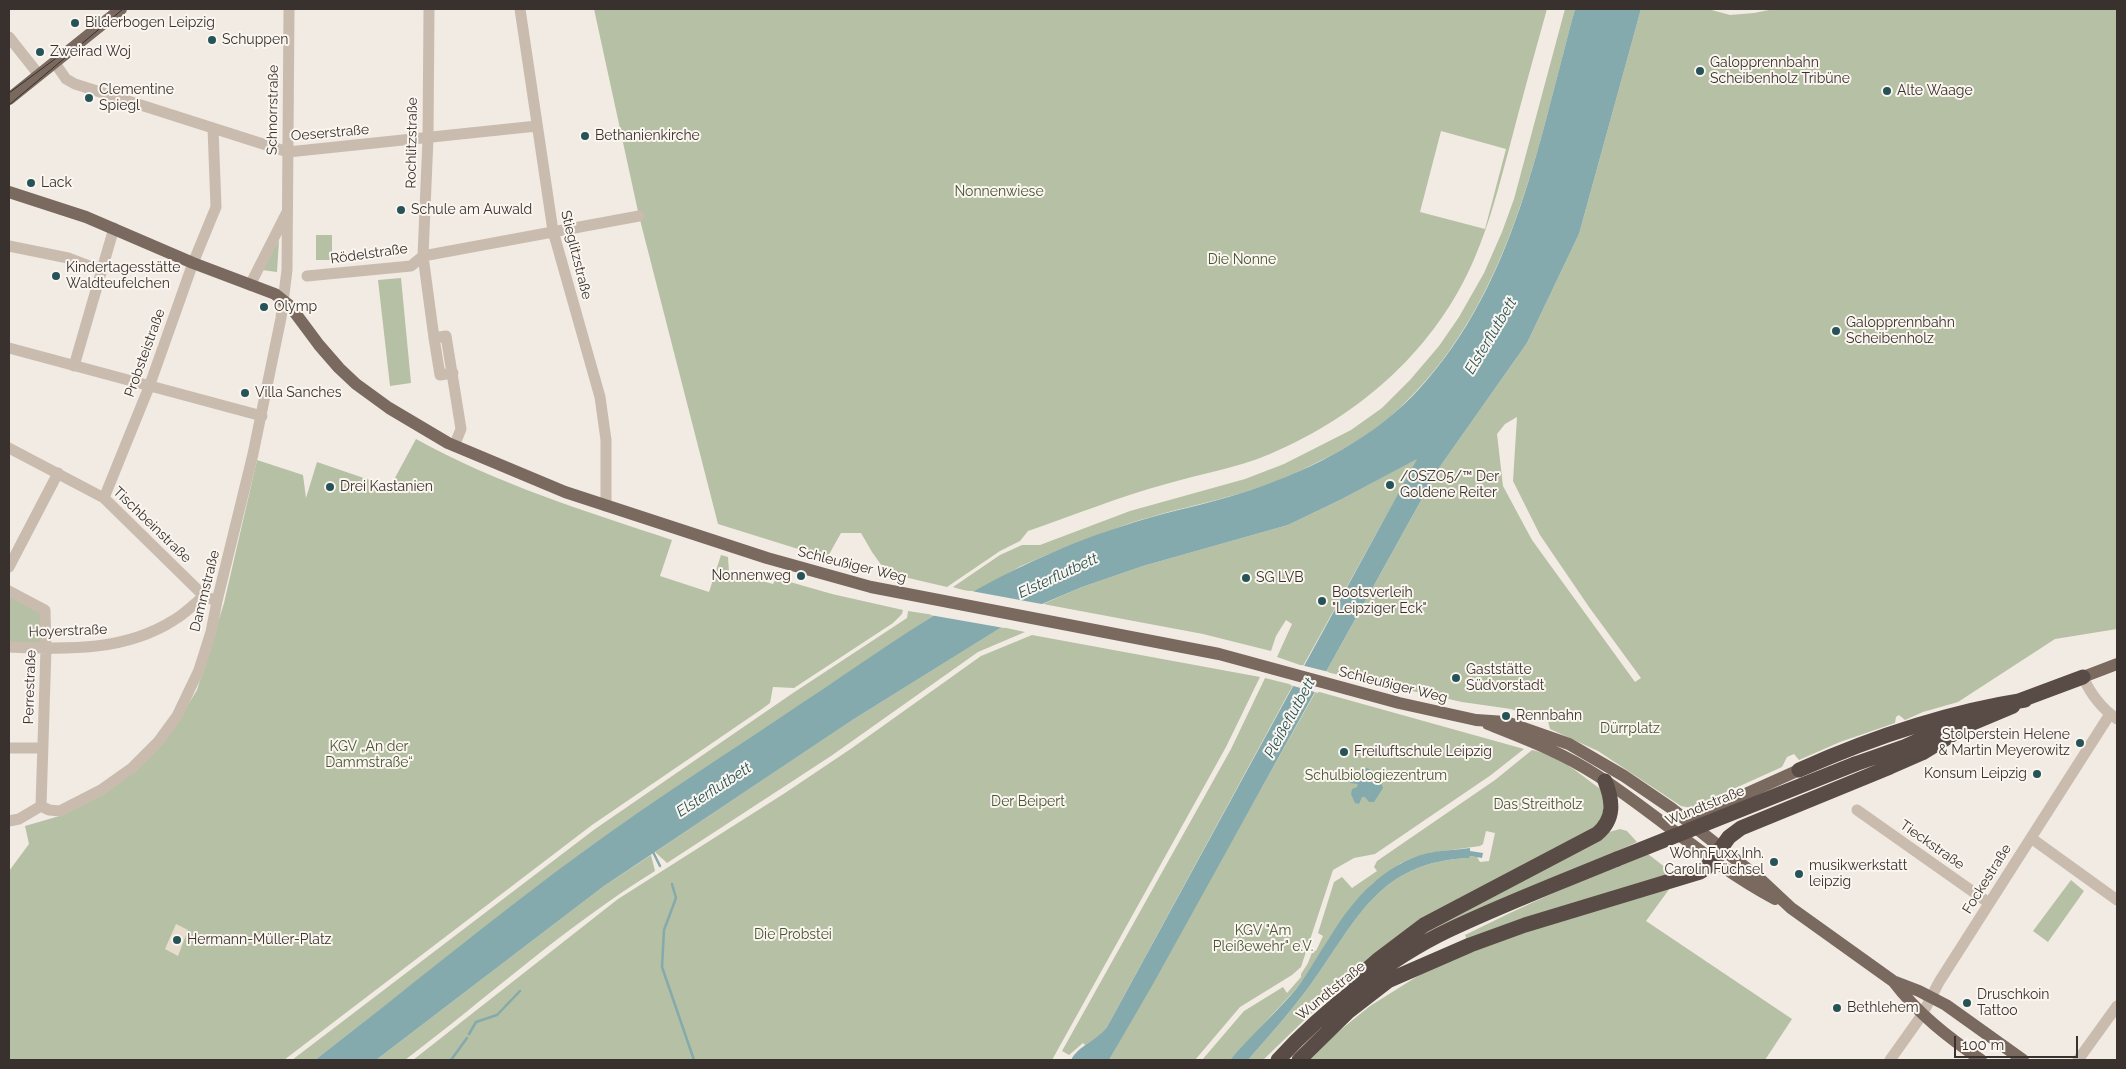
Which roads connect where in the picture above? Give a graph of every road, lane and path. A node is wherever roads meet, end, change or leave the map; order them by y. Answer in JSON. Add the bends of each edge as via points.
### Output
{"nodes":[{"id":1,"x":121,"y":9,"type":"edge"},
{"id":2,"x":289,"y":9,"type":"edge"},
{"id":3,"x":428,"y":9,"type":"edge"},
{"id":4,"x":520,"y":9,"type":"edge"},
{"id":5,"x":9,"y":37,"type":"edge"},
{"id":6,"x":55,"y":63,"type":"junction"},
{"id":7,"x":39,"y":75,"type":"junction"},
{"id":8,"x":9,"y":99,"type":"edge"},
{"id":9,"x":538,"y":126,"type":"junction"},
{"id":10,"x":213,"y":128,"type":"junction"},
{"id":11,"x":428,"y":138,"type":"junction"},
{"id":12,"x":288,"y":152,"type":"junction"},
{"id":13,"x":9,"y":192,"type":"edge"},
{"id":14,"x":286,"y":212,"type":"junction"},
{"id":15,"x":639,"y":216,"type":"dead end"},
{"id":16,"x":114,"y":228,"type":"junction"},
{"id":17,"x":552,"y":231,"type":"junction"},
{"id":18,"x":9,"y":246,"type":"edge"},
{"id":19,"x":423,"y":256,"type":"junction"},
{"id":20,"x":194,"y":263,"type":"junction"},
{"id":21,"x":102,"y":271,"type":"junction"},
{"id":22,"x":307,"y":276,"type":"dead end"},
{"id":23,"x":250,"y":285,"type":"junction"},
{"id":24,"x":284,"y":300,"type":"junction"},
{"id":25,"x":9,"y":348,"type":"edge"},
{"id":26,"x":74,"y":366,"type":"junction"},
{"id":27,"x":148,"y":387,"type":"junction"},
{"id":28,"x":262,"y":416,"type":"junction"},
{"id":29,"x":454,"y":446,"type":"junction"},
{"id":30,"x":9,"y":448,"type":"edge"},
{"id":31,"x":58,"y":473,"type":"junction"},
{"id":32,"x":104,"y":498,"type":"junction"},
{"id":33,"x":606,"y":506,"type":"junction"},
{"id":34,"x":9,"y":567,"type":"edge"},
{"id":35,"x":9,"y":591,"type":"edge"},
{"id":36,"x":204,"y":596,"type":"junction"},
{"id":37,"x":217,"y":601,"type":"junction"},
{"id":38,"x":9,"y":647,"type":"edge"},
{"id":39,"x":46,"y":648,"type":"junction"},
{"id":40,"x":2117,"y":664,"type":"edge"},
{"id":41,"x":2083,"y":677,"type":"junction"},
{"id":42,"x":2026,"y":700,"type":"junction"},
{"id":43,"x":2113,"y":716,"type":"edge"},
{"id":44,"x":1476,"y":720,"type":"junction"},
{"id":45,"x":1961,"y":729,"type":"junction"},
{"id":46,"x":1906,"y":746,"type":"junction"},
{"id":47,"x":9,"y":748,"type":"edge"},
{"id":48,"x":43,"y":748,"type":"junction"},
{"id":49,"x":1799,"y":770,"type":"joint"},
{"id":50,"x":1605,"y":781,"type":"junction"},
{"id":51,"x":41,"y":806,"type":"junction"},
{"id":52,"x":1858,"y":810,"type":"dead end"},
{"id":53,"x":1685,"y":819,"type":"junction"},
{"id":54,"x":9,"y":821,"type":"edge"},
{"id":55,"x":2030,"y":838,"type":"junction"},
{"id":56,"x":1716,"y":854,"type":"junction"},
{"id":57,"x":2117,"y":900,"type":"edge"},
{"id":58,"x":1518,"y":901,"type":"junction"},
{"id":59,"x":1989,"y":903,"type":"junction"},
{"id":60,"x":1893,"y":981,"type":"junction"},
{"id":61,"x":1385,"y":982,"type":"junction"},
{"id":62,"x":1932,"y":997,"type":"junction"},
{"id":63,"x":2117,"y":1006,"type":"edge"},
{"id":64,"x":1922,"y":1015,"type":"junction"},
{"id":65,"x":1319,"y":1019,"type":"junction"},
{"id":66,"x":1278,"y":1060,"type":"edge"},
{"id":67,"x":1299,"y":1060,"type":"edge"},
{"id":68,"x":1890,"y":1060,"type":"edge"},
{"id":69,"x":1980,"y":1060,"type":"edge"},
{"id":70,"x":2023,"y":1060,"type":"edge"},
{"id":71,"x":2078,"y":1060,"type":"edge"}],
"edges":[{"from":1,"to":6,"type":"main road"},
{"from":2,"to":12,"type":"street","name":"Schnorrstraße"},
{"from":3,"to":11,"type":"street","name":"Rochlitzstraße"},
{"from":4,"to":9,"type":"street","name":"Stieglitzstraße"},
{"from":5,"to":7,"type":"street"},
{"from":6,"to":7,"type":"main road"},
{"from":6,"to":10,"type":"street","name":"Oeserstraße","via":[[66,79],[75,84]]},
{"from":7,"to":8,"type":"main road"},
{"from":9,"to":11,"type":"street","name":"Oeserstraße"},
{"from":9,"to":17,"type":"street","name":"Stieglitzstraße"},
{"from":10,"to":12,"type":"street","name":"Oeserstraße"},
{"from":10,"to":20,"type":"street","name":"Probsteistraße","via":[[216,207]]},
{"from":11,"to":12,"type":"street","name":"Oeserstraße"},
{"from":11,"to":19,"type":"street","name":"Rochlitzstraße"},
{"from":12,"to":14,"type":"street","name":"Schnorrstraße"},
{"from":13,"to":16,"type":"main road"},
{"from":14,"to":23,"type":"street","name":"Schnorrstraße"},
{"from":14,"to":24,"type":"street","name":"Schnorrstraße"},
{"from":15,"to":17,"type":"street","name":"Rödelstraße"},
{"from":16,"to":20,"type":"main road"},
{"from":16,"to":21,"type":"street"},
{"from":17,"to":19,"type":"street","name":"Rödelstraße"},
{"from":17,"to":33,"type":"street","name":"Stieglitzstraße","via":[[600,397],[606,440]]},
{"from":18,"to":21,"type":"street","via":[[68,258]]},
{"from":19,"to":22,"type":"street","name":"Rödelstraße","via":[[411,266]]},
{"from":19,"to":29,"type":"street","name":"Rochlitzstraße","via":[[434,338],[446,336],[453,374],[461,429]]},
{"from":20,"to":23,"type":"main road"},
{"from":20,"to":27,"type":"street","name":"Probsteistraße"},
{"from":21,"to":26,"type":"street"},
{"from":23,"to":24,"type":"main road"},
{"from":24,"to":28,"type":"street","name":"Dammstraße"},
{"from":24,"to":29,"type":"main road","name":"Schleußiger Weg","via":[[319,346],[356,384],[388,408]]},
{"from":25,"to":26,"type":"street"},
{"from":26,"to":27,"type":"street"},
{"from":27,"to":28,"type":"street"},
{"from":27,"to":32,"type":"street","name":"Probsteistraße"},
{"from":28,"to":37,"type":"street","name":"Dammstraße"},
{"from":29,"to":33,"type":"main road","name":"Schleußiger Weg"},
{"from":30,"to":31,"type":"street","name":"Tischbeinstraße"},
{"from":31,"to":32,"type":"street","name":"Tischbeinstraße"},
{"from":31,"to":34,"type":"street"},
{"from":32,"to":36,"type":"street","name":"Tischbeinstraße"},
{"from":33,"to":44,"type":"main road","name":"Schleußiger Weg","via":[[834,578],[936,601],[1202,651]]},
{"from":35,"to":39,"type":"street","name":"Perrestraße","via":[[45,610]]},
{"from":36,"to":37,"type":"street","name":"Tischbeinstraße"},
{"from":36,"to":39,"type":"street","name":"Hoyerstraße","via":[[175,620],[129,640],[113,645]]},
{"from":37,"to":51,"type":"street","name":"Dammstraße","via":[[199,670],[176,716],[158,742],[132,768],[83,801],[60,811]]},
{"from":38,"to":39,"type":"street","name":"Hoyerstraße"},
{"from":39,"to":48,"type":"street","name":"Perrestraße"},
{"from":40,"to":41,"type":"main road","name":"Wundtstraße"},
{"from":41,"to":42,"type":"highway","name":"Wundtstraße"},
{"from":41,"to":43,"type":"street","via":[[2088,689]]},
{"from":42,"to":45,"type":"highway","name":"Wundtstraße"},
{"from":42,"to":46,"type":"highway","name":"Wundtstraße","via":[[1981,713]]},
{"from":42,"to":49,"type":"highway","via":[[1985,706],[1908,728]]},
{"from":43,"to":55,"type":"street","name":"Fockestraße"},
{"from":44,"to":50,"type":"main road","name":"Schleußiger Weg","via":[[1538,743]]},
{"from":44,"to":53,"type":"main road","name":"Schleußiger Weg","via":[[1506,722],[1569,744],[1624,776]]},
{"from":45,"to":46,"type":"highway","name":"Wundtstraße"},
{"from":45,"to":56,"type":"highway","via":[[1922,753],[1741,828]]},
{"from":46,"to":58,"type":"highway","name":"Wundtstraße","bridge":true,"via":[[1616,859]]},
{"from":47,"to":48,"type":"street"},
{"from":48,"to":51,"type":"street","name":"Perrestraße"},
{"from":49,"to":53,"type":"main road"},
{"from":50,"to":56,"type":"main road","name":"Schleußiger Weg"},
{"from":50,"to":65,"type":"highway","via":[[1612,813],[1604,829],[1424,925],[1359,976]]},
{"from":51,"to":54,"type":"street"},
{"from":52,"to":59,"type":"street","name":"Tieckstraße"},
{"from":53,"to":56,"type":"main road","name":"Schleußiger Weg"},
{"from":55,"to":57,"type":"street"},
{"from":55,"to":59,"type":"street","name":"Fockestraße"},
{"from":56,"to":60,"type":"main road","via":[[1760,880],[1791,908]]},
{"from":56,"to":61,"type":"highway","via":[[1700,872],[1525,925]]},
{"from":58,"to":61,"type":"highway","name":"Wundtstraße"},
{"from":58,"to":65,"type":"highway","name":"Wundtstraße","via":[[1448,930],[1415,949]]},
{"from":59,"to":62,"type":"street","name":"Fockestraße","via":[[1938,982]]},
{"from":60,"to":62,"type":"main road"},
{"from":60,"to":64,"type":"main road"},
{"from":61,"to":67,"type":"highway","name":"Wundtstraße","via":[[1349,1011]]},
{"from":62,"to":64,"type":"street","name":"Fockestraße"},
{"from":62,"to":70,"type":"main road"},
{"from":63,"to":71,"type":"street"},
{"from":64,"to":68,"type":"street","name":"Fockestraße"},
{"from":64,"to":69,"type":"main road"},
{"from":65,"to":66,"type":"highway","name":"Wundtstraße"}]}
